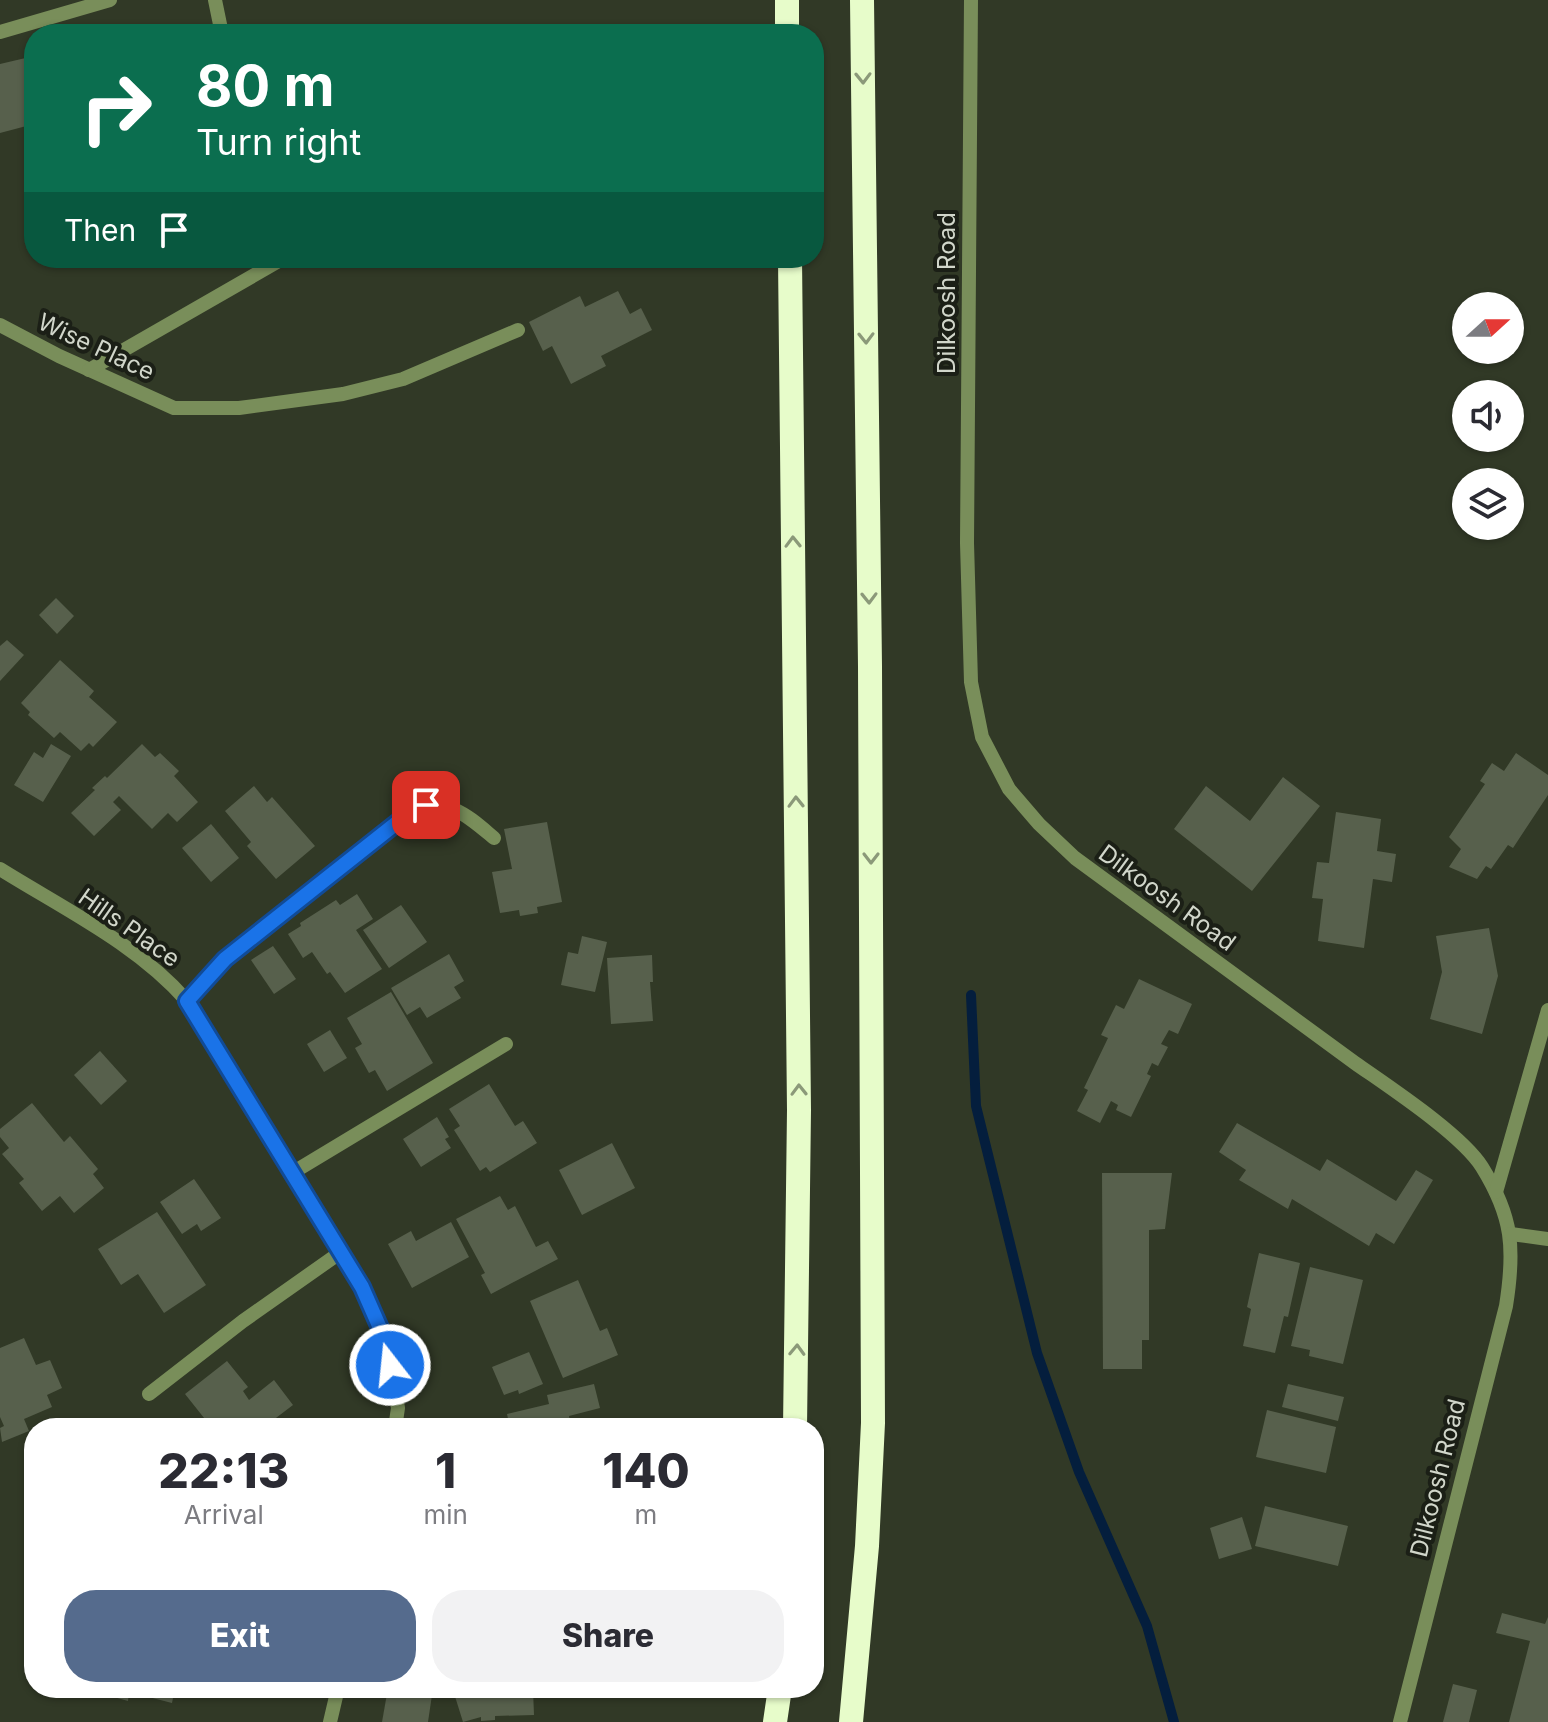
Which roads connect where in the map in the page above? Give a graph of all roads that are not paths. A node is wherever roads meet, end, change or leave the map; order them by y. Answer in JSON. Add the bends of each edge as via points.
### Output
{"nodes":[{"id":1,"x":110,"y":0,"type":"edge"},
{"id":2,"x":215,"y":0,"type":"edge"},
{"id":3,"x":787,"y":0,"type":"edge"},
{"id":4,"x":862,"y":0,"type":"edge"},
{"id":5,"x":971,"y":0,"type":"edge"},
{"id":6,"x":28,"y":24,"type":"edge"},
{"id":7,"x":220,"y":24,"type":"edge"},
{"id":8,"x":787,"y":24,"type":"edge"},
{"id":9,"x":24,"y":25,"type":"edge"},
{"id":10,"x":0,"y":32,"type":"edge"},
{"id":11,"x":265,"y":268,"type":"edge"},
{"id":12,"x":790,"y":268,"type":"edge"},
{"id":13,"x":0,"y":325,"type":"edge"},
{"id":14,"x":518,"y":330,"type":"dead end"},
{"id":15,"x":89,"y":370,"type":"junction"},
{"id":16,"x":494,"y":838,"type":"dead end"},
{"id":17,"x":0,"y":869,"type":"edge"},
{"id":18,"x":187,"y":1001,"type":"junction"},
{"id":19,"x":1548,"y":1010,"type":"edge"},
{"id":20,"x":506,"y":1044,"type":"dead end"},
{"id":21,"x":292,"y":1173,"type":"junction"},
{"id":22,"x":1496,"y":1192,"type":"junction"},
{"id":23,"x":1511,"y":1234,"type":"junction"},
{"id":24,"x":1548,"y":1239,"type":"edge"},
{"id":25,"x":341,"y":1252,"type":"junction"},
{"id":26,"x":149,"y":1394,"type":"dead end"},
{"id":27,"x":396,"y":1418,"type":"edge"},
{"id":28,"x":795,"y":1418,"type":"edge"},
{"id":29,"x":336,"y":1698,"type":"edge"},
{"id":30,"x":779,"y":1698,"type":"edge"},
{"id":31,"x":330,"y":1722,"type":"edge"},
{"id":32,"x":775,"y":1722,"type":"edge"},
{"id":33,"x":851,"y":1722,"type":"edge"},
{"id":34,"x":1400,"y":1722,"type":"edge"}],
"edges":[{"from":1,"to":6,"type":"street"},
{"from":2,"to":7,"type":"street"},
{"from":3,"to":8,"type":"highway"},
{"from":4,"to":33,"type":"highway","one_way":true,"via":[[873,1423]]},
{"from":5,"to":22,"type":"street","name":"Dilkoosh Road","via":[[967,543],[971,682],[982,737],[1009,789],[1075,858],[1448,1133],[1480,1163]]},
{"from":9,"to":10,"type":"street"},
{"from":11,"to":15,"type":"street"},
{"from":28,"to":12,"type":"highway","one_way":true,"via":[[799,1110]]},
{"from":13,"to":15,"type":"street","name":"Wise Place"},
{"from":14,"to":15,"type":"street","name":"Wise Place","via":[[403,379],[343,394],[239,408],[174,408]]},
{"from":16,"to":18,"type":"street","via":[[463,812],[445,805],[413,810],[225,959]]},
{"from":17,"to":18,"type":"street","name":"Hills Place","via":[[127,948],[166,977]]},
{"from":18,"to":21,"type":"street","name":"Hills Place"},
{"from":19,"to":22,"type":"street"},
{"from":20,"to":21,"type":"street"},
{"from":21,"to":25,"type":"street","name":"Hills Place"},
{"from":22,"to":23,"type":"street","name":"Dilkoosh Road"},
{"from":23,"to":24,"type":"street"},
{"from":23,"to":34,"type":"street","name":"Dilkoosh Road","via":[[1506,1306]]},
{"from":25,"to":26,"type":"street"},
{"from":25,"to":27,"type":"street","name":"Hills Place","via":[[387,1344]]},
{"from":29,"to":31,"type":"street"},
{"from":30,"to":32,"type":"highway"}]}
